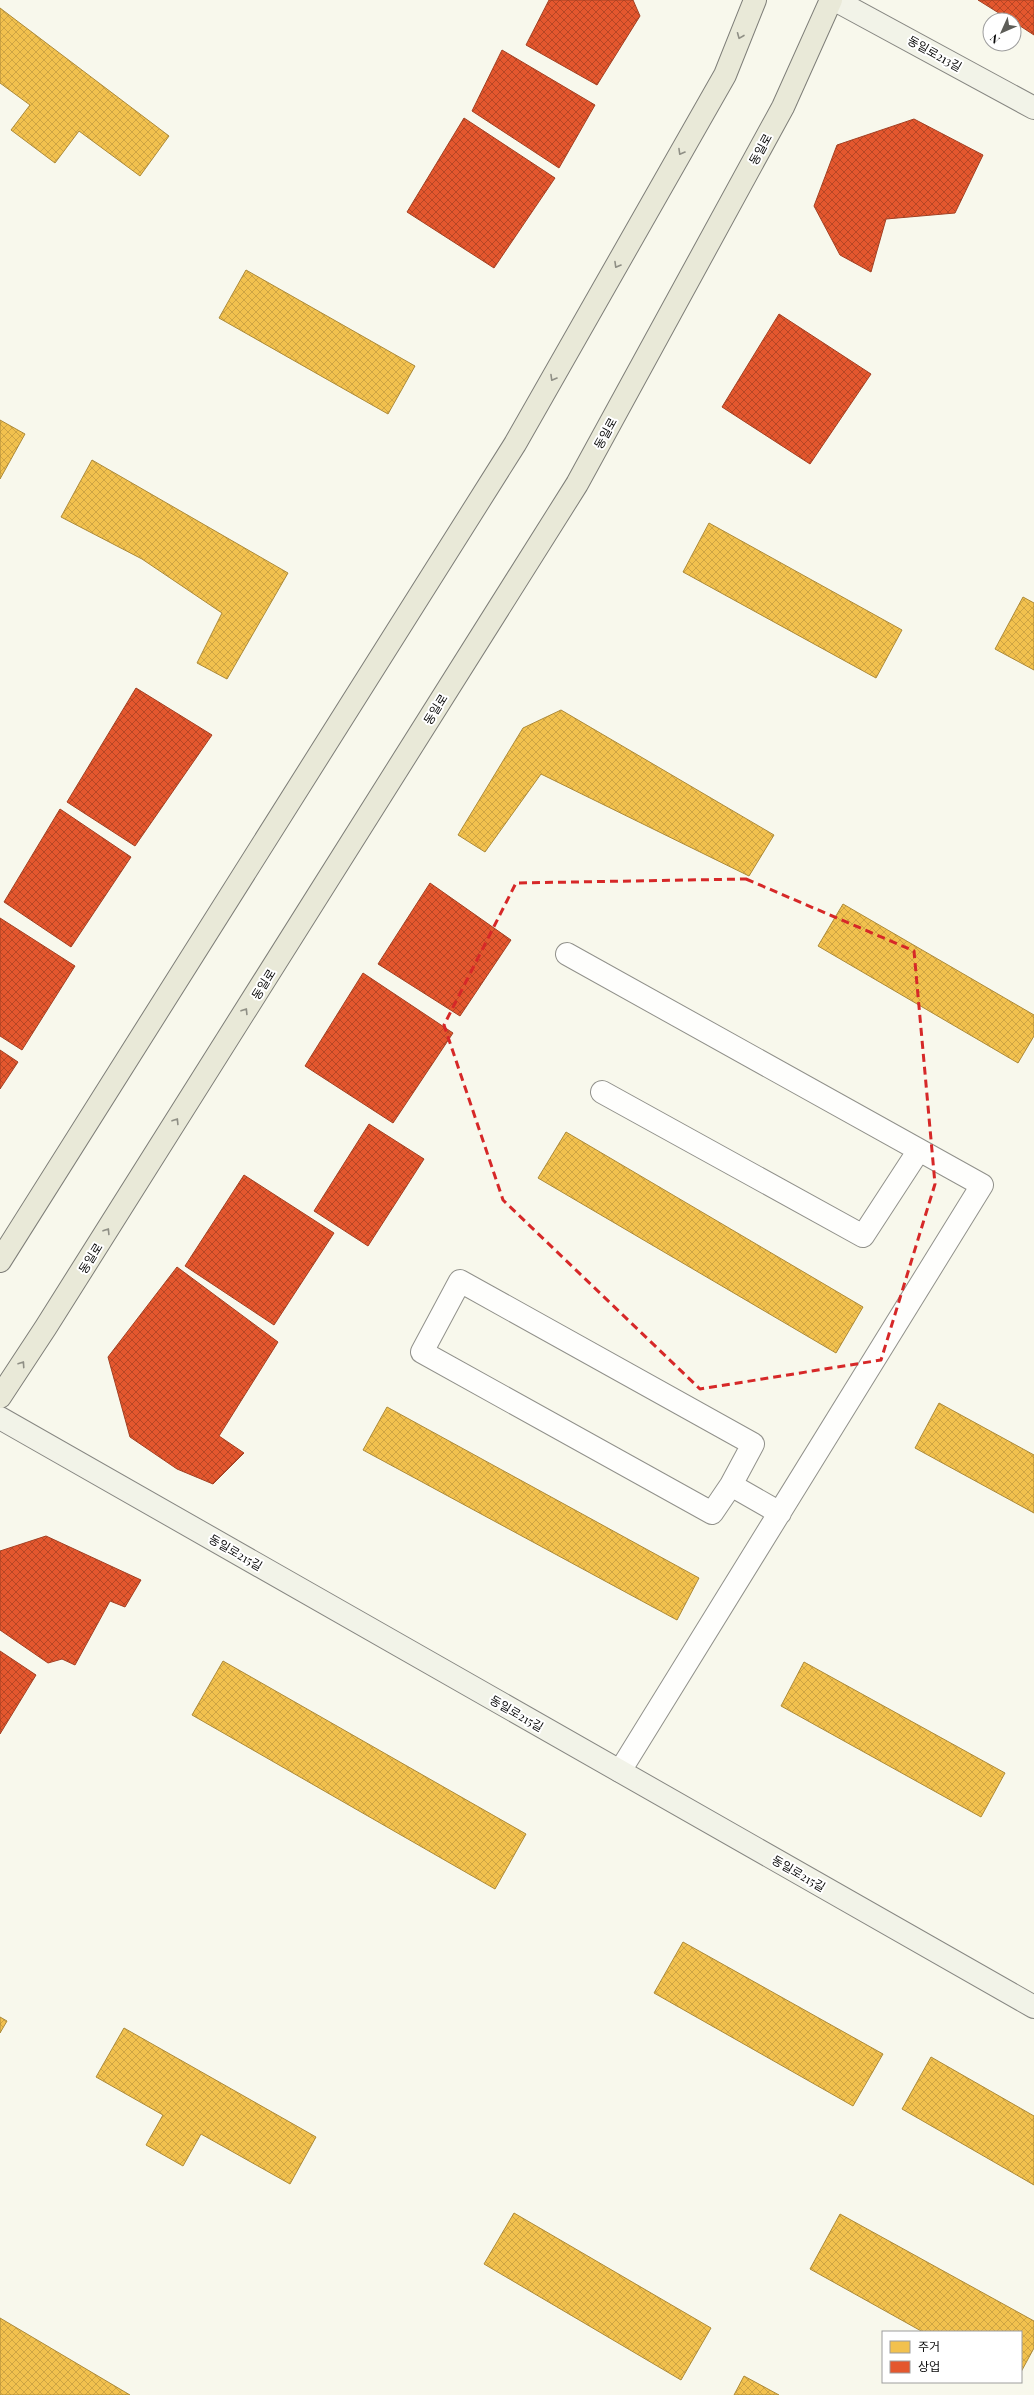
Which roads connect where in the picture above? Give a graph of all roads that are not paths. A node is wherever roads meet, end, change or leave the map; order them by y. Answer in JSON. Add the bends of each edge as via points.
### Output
{"nodes":[{"id":1,"x":755,"y":0,"type":"edge"},
{"id":2,"x":831,"y":0,"type":"edge"},
{"id":3,"x":834,"y":0,"type":"edge"},
{"id":4,"x":1034,"y":108,"type":"edge"},
{"id":5,"x":567,"y":954,"type":"dead end"},
{"id":6,"x":602,"y":1092,"type":"dead end"},
{"id":7,"x":919,"y":1150,"type":"junction"},
{"id":8,"x":0,"y":1261,"type":"edge"},
{"id":9,"x":0,"y":1397,"type":"edge"},
{"id":10,"x":0,"y":1418,"type":"edge"},
{"id":11,"x":731,"y":1486,"type":"junction"},
{"id":12,"x":780,"y":1514,"type":"junction"},
{"id":13,"x":620,"y":1771,"type":"junction"},
{"id":14,"x":1034,"y":2007,"type":"edge"}],
"edges":[{"from":1,"to":8,"type":"main road","one_way":true,"via":[[725,75],[515,444]]},
{"from":9,"to":2,"type":"main road","name":"동일로","one_way":true,"via":[[577,484],[783,108]]},
{"from":3,"to":4,"type":"street","name":"동일로213길"},
{"from":5,"to":7,"type":"lane"},
{"from":6,"to":7,"type":"lane","via":[[863,1236]]},
{"from":7,"to":12,"type":"lane","via":[[982,1185]]},
{"from":10,"to":13,"type":"street","name":"동일로215길"},
{"from":11,"to":11,"type":"lane","via":[[712,1513],[422,1352],[460,1280],[753,1444]]},
{"from":11,"to":12,"type":"lane"},
{"from":12,"to":13,"type":"lane"},
{"from":13,"to":14,"type":"street","name":"동일로215길"}]}
